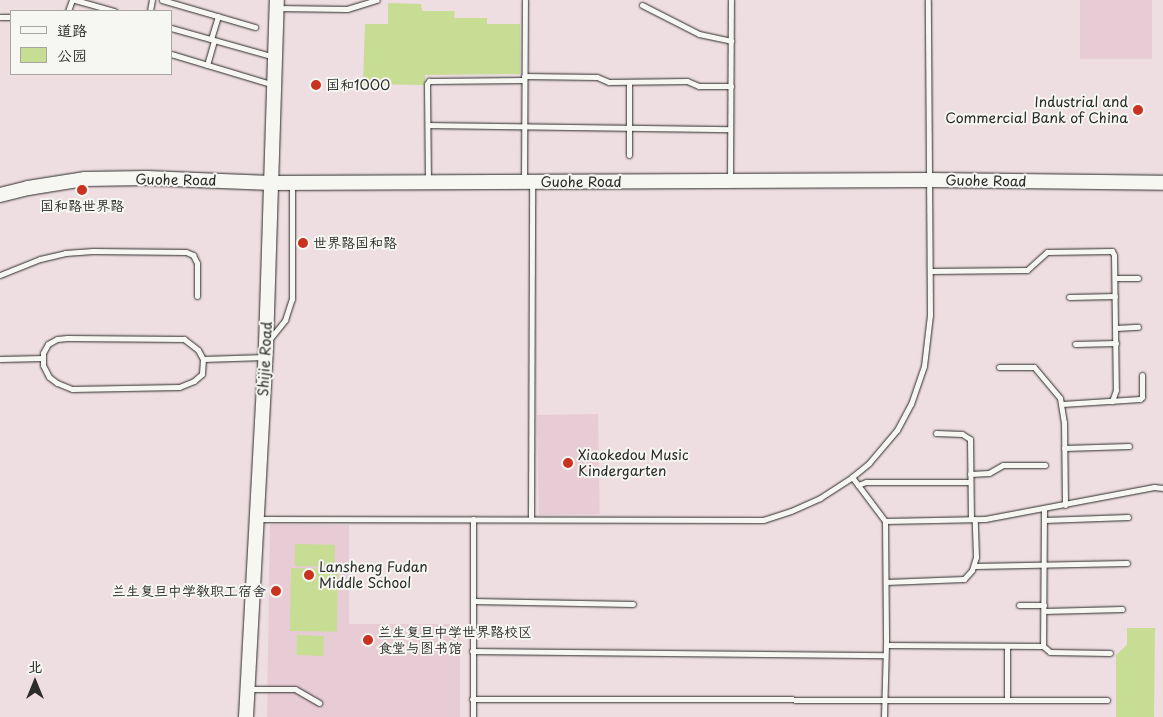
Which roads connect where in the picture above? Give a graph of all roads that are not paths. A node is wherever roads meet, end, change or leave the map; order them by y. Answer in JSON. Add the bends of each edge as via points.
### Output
{"nodes":[{"id":1,"x":73,"y":0,"type":"edge"},
{"id":2,"x":162,"y":0,"type":"edge"},
{"id":3,"x":377,"y":0,"type":"edge"},
{"id":4,"x":525,"y":0,"type":"edge"},
{"id":5,"x":731,"y":0,"type":"edge"},
{"id":6,"x":928,"y":0,"type":"edge"},
{"id":7,"x":277,"y":4,"type":"edge"},
{"id":8,"x":642,"y":5,"type":"dead end"},
{"id":9,"x":110,"y":10,"type":"edge"},
{"id":10,"x":218,"y":16,"type":"junction"},
{"id":11,"x":255,"y":27,"type":"dead end"},
{"id":12,"x":172,"y":28,"type":"edge"},
{"id":13,"x":212,"y":40,"type":"junction"},
{"id":14,"x":731,"y":41,"type":"junction"},
{"id":15,"x":172,"y":54,"type":"edge"},
{"id":16,"x":275,"y":57,"type":"junction"},
{"id":17,"x":207,"y":65,"type":"junction"},
{"id":18,"x":524,"y":78,"type":"junction"},
{"id":19,"x":629,"y":82,"type":"junction"},
{"id":20,"x":274,"y":86,"type":"junction"},
{"id":21,"x":731,"y":86,"type":"junction"},
{"id":22,"x":428,"y":125,"type":"junction"},
{"id":23,"x":524,"y":125,"type":"junction"},
{"id":24,"x":629,"y":127,"type":"junction"},
{"id":25,"x":730,"y":129,"type":"junction"},
{"id":26,"x":629,"y":155,"type":"dead end"},
{"id":27,"x":930,"y":180,"type":"junction"},
{"id":28,"x":730,"y":181,"type":"junction"},
{"id":29,"x":428,"y":182,"type":"junction"},
{"id":30,"x":528,"y":182,"type":"junction"},
{"id":31,"x":271,"y":183,"type":"junction"},
{"id":32,"x":292,"y":183,"type":"junction"},
{"id":33,"x":1163,"y":183,"type":"edge"},
{"id":34,"x":0,"y":195,"type":"edge"},
{"id":35,"x":930,"y":271,"type":"junction"},
{"id":36,"x":0,"y":275,"type":"edge"},
{"id":37,"x":1115,"y":278,"type":"junction"},
{"id":38,"x":1138,"y":278,"type":"dead end"},
{"id":39,"x":197,"y":296,"type":"dead end"},
{"id":40,"x":1115,"y":296,"type":"junction"},
{"id":41,"x":1069,"y":297,"type":"dead end"},
{"id":42,"x":1138,"y":327,"type":"dead end"},
{"id":43,"x":1116,"y":328,"type":"junction"},
{"id":44,"x":1116,"y":343,"type":"junction"},
{"id":45,"x":1075,"y":344,"type":"dead end"},
{"id":46,"x":265,"y":351,"type":"junction"},
{"id":47,"x":43,"y":358,"type":"junction"},
{"id":48,"x":0,"y":359,"type":"edge"},
{"id":49,"x":203,"y":359,"type":"junction"},
{"id":50,"x":999,"y":368,"type":"dead end"},
{"id":51,"x":1142,"y":376,"type":"dead end"},
{"id":52,"x":1112,"y":401,"type":"junction"},
{"id":53,"x":1062,"y":404,"type":"junction"},
{"id":54,"x":936,"y":433,"type":"dead end"},
{"id":55,"x":1129,"y":446,"type":"dead end"},
{"id":56,"x":1064,"y":448,"type":"junction"},
{"id":57,"x":1045,"y":465,"type":"dead end"},
{"id":58,"x":970,"y":474,"type":"junction"},
{"id":59,"x":852,"y":477,"type":"junction"},
{"id":60,"x":970,"y":482,"type":"junction"},
{"id":61,"x":858,"y":485,"type":"junction"},
{"id":62,"x":1163,"y":488,"type":"edge"},
{"id":63,"x":1065,"y":505,"type":"junction"},
{"id":64,"x":1044,"y":509,"type":"junction"},
{"id":65,"x":1128,"y":517,"type":"dead end"},
{"id":66,"x":256,"y":519,"type":"junction"},
{"id":67,"x":473,"y":519,"type":"junction"},
{"id":68,"x":531,"y":519,"type":"junction"},
{"id":69,"x":973,"y":519,"type":"junction"},
{"id":70,"x":1044,"y":520,"type":"junction"},
{"id":71,"x":885,"y":521,"type":"junction"},
{"id":72,"x":1128,"y":563,"type":"dead end"},
{"id":73,"x":975,"y":566,"type":"junction"},
{"id":74,"x":1044,"y":566,"type":"junction"},
{"id":75,"x":886,"y":582,"type":"junction"},
{"id":76,"x":473,"y":601,"type":"junction"},
{"id":77,"x":633,"y":604,"type":"dead end"},
{"id":78,"x":1019,"y":605,"type":"dead end"},
{"id":79,"x":1044,"y":608,"type":"junction"},
{"id":80,"x":1122,"y":609,"type":"dead end"},
{"id":81,"x":886,"y":644,"type":"junction"},
{"id":82,"x":1006,"y":646,"type":"junction"},
{"id":83,"x":1043,"y":646,"type":"junction"},
{"id":84,"x":472,"y":651,"type":"junction"},
{"id":85,"x":1110,"y":653,"type":"dead end"},
{"id":86,"x":885,"y":655,"type":"junction"},
{"id":87,"x":247,"y":689,"type":"junction"},
{"id":88,"x":472,"y":699,"type":"junction"},
{"id":89,"x":884,"y":700,"type":"junction"},
{"id":90,"x":1007,"y":700,"type":"junction"},
{"id":91,"x":1107,"y":700,"type":"dead end"},
{"id":92,"x":319,"y":703,"type":"dead end"},
{"id":93,"x":246,"y":717,"type":"edge"},
{"id":94,"x":473,"y":717,"type":"edge"},
{"id":95,"x":884,"y":717,"type":"edge"}],
"edges":[{"from":1,"to":9,"type":"lane"},
{"from":2,"to":10,"type":"lane"},
{"from":3,"to":7,"type":"lane","via":[[347,9]]},
{"from":4,"to":18,"type":"lane"},
{"from":5,"to":14,"type":"lane"},
{"from":6,"to":27,"type":"lane"},
{"from":7,"to":16,"type":"street","name":"Shijie Road"},
{"from":8,"to":14,"type":"lane","via":[[699,34]]},
{"from":10,"to":11,"type":"lane"},
{"from":10,"to":13,"type":"lane"},
{"from":12,"to":13,"type":"lane"},
{"from":13,"to":16,"type":"lane"},
{"from":13,"to":17,"type":"lane"},
{"from":14,"to":21,"type":"lane"},
{"from":15,"to":17,"type":"lane"},
{"from":16,"to":20,"type":"street","name":"Shijie Road"},
{"from":17,"to":20,"type":"lane"},
{"from":18,"to":19,"type":"lane","via":[[597,77],[609,82]]},
{"from":18,"to":22,"type":"lane","via":[[429,81]]},
{"from":18,"to":23,"type":"lane"},
{"from":19,"to":21,"type":"lane","via":[[686,81],[699,86]]},
{"from":19,"to":24,"type":"lane"},
{"from":20,"to":31,"type":"street","name":"Shijie Road"},
{"from":21,"to":25,"type":"lane"},
{"from":22,"to":23,"type":"lane"},
{"from":22,"to":29,"type":"lane"},
{"from":23,"to":24,"type":"lane"},
{"from":23,"to":30,"type":"lane"},
{"from":24,"to":25,"type":"lane"},
{"from":24,"to":26,"type":"lane"},
{"from":25,"to":28,"type":"lane"},
{"from":27,"to":28,"type":"street","name":"Guohe Road"},
{"from":27,"to":33,"type":"street","name":"Guohe Road"},
{"from":27,"to":35,"type":"lane"},
{"from":28,"to":30,"type":"street","name":"Guohe Road"},
{"from":29,"to":30,"type":"street","name":"Guohe Road"},
{"from":29,"to":32,"type":"street","name":"Guohe Road"},
{"from":30,"to":68,"type":"lane"},
{"from":31,"to":32,"type":"street","name":"Guohe Road"},
{"from":31,"to":34,"type":"street","name":"Guohe Road","via":[[85,179]]},
{"from":31,"to":46,"type":"street","name":"Shijie Road"},
{"from":32,"to":46,"type":"lane","via":[[292,299],[285,320]]},
{"from":35,"to":37,"type":"lane","via":[[1027,270],[1047,252],[1111,250]]},
{"from":35,"to":59,"type":"lane","via":[[930,315],[924,366],[911,404],[897,430],[869,463]]},
{"from":36,"to":39,"type":"lane","via":[[40,259],[66,253],[186,252],[194,255],[197,264]]},
{"from":37,"to":38,"type":"lane"},
{"from":37,"to":40,"type":"lane"},
{"from":40,"to":41,"type":"lane"},
{"from":40,"to":43,"type":"lane"},
{"from":42,"to":43,"type":"lane"},
{"from":43,"to":44,"type":"lane"},
{"from":44,"to":45,"type":"lane"},
{"from":44,"to":52,"type":"lane","via":[[1116,390]]},
{"from":46,"to":49,"type":"lane"},
{"from":46,"to":66,"type":"street","name":"Shijie Road"},
{"from":47,"to":48,"type":"lane"},
{"from":47,"to":49,"type":"lane","via":[[48,344],[66,338],[184,339],[198,350]]},
{"from":47,"to":49,"type":"lane","via":[[49,377],[57,384],[72,388],[179,387],[202,374]]},
{"from":50,"to":53,"type":"lane","via":[[1034,367],[1058,393]]},
{"from":51,"to":52,"type":"lane","via":[[1140,399]]},
{"from":52,"to":53,"type":"lane"},
{"from":53,"to":56,"type":"lane"},
{"from":54,"to":58,"type":"lane","via":[[969,437]]},
{"from":55,"to":56,"type":"lane"},
{"from":56,"to":63,"type":"lane"},
{"from":57,"to":58,"type":"lane","via":[[1003,465],[989,473]]},
{"from":58,"to":60,"type":"lane"},
{"from":59,"to":61,"type":"lane"},
{"from":59,"to":68,"type":"lane","via":[[820,498],[762,520]]},
{"from":60,"to":61,"type":"lane","via":[[866,482]]},
{"from":60,"to":69,"type":"lane"},
{"from":61,"to":71,"type":"lane"},
{"from":62,"to":63,"type":"lane","via":[[1154,487]]},
{"from":63,"to":64,"type":"lane"},
{"from":64,"to":69,"type":"lane"},
{"from":64,"to":70,"type":"lane"},
{"from":65,"to":70,"type":"lane"},
{"from":66,"to":67,"type":"lane"},
{"from":66,"to":87,"type":"street","name":"Shijie Road"},
{"from":67,"to":68,"type":"lane"},
{"from":67,"to":76,"type":"lane"},
{"from":69,"to":71,"type":"lane"},
{"from":69,"to":73,"type":"lane"},
{"from":70,"to":74,"type":"lane"},
{"from":71,"to":75,"type":"lane"},
{"from":72,"to":74,"type":"lane"},
{"from":73,"to":74,"type":"lane"},
{"from":73,"to":75,"type":"lane","via":[[961,580]]},
{"from":74,"to":79,"type":"lane"},
{"from":75,"to":81,"type":"lane"},
{"from":76,"to":77,"type":"lane"},
{"from":76,"to":84,"type":"lane"},
{"from":78,"to":79,"type":"lane"},
{"from":79,"to":80,"type":"lane"},
{"from":79,"to":83,"type":"lane"},
{"from":81,"to":82,"type":"lane"},
{"from":81,"to":86,"type":"lane"},
{"from":82,"to":83,"type":"lane"},
{"from":82,"to":90,"type":"lane"},
{"from":83,"to":85,"type":"lane","via":[[1050,652]]},
{"from":84,"to":86,"type":"lane"},
{"from":84,"to":88,"type":"lane"},
{"from":86,"to":89,"type":"lane"},
{"from":87,"to":92,"type":"lane","via":[[295,689]]},
{"from":87,"to":93,"type":"street","name":"Shijie Road"},
{"from":88,"to":89,"type":"lane"},
{"from":88,"to":94,"type":"lane"},
{"from":89,"to":90,"type":"lane"},
{"from":89,"to":95,"type":"lane"},
{"from":90,"to":91,"type":"lane"}]}
